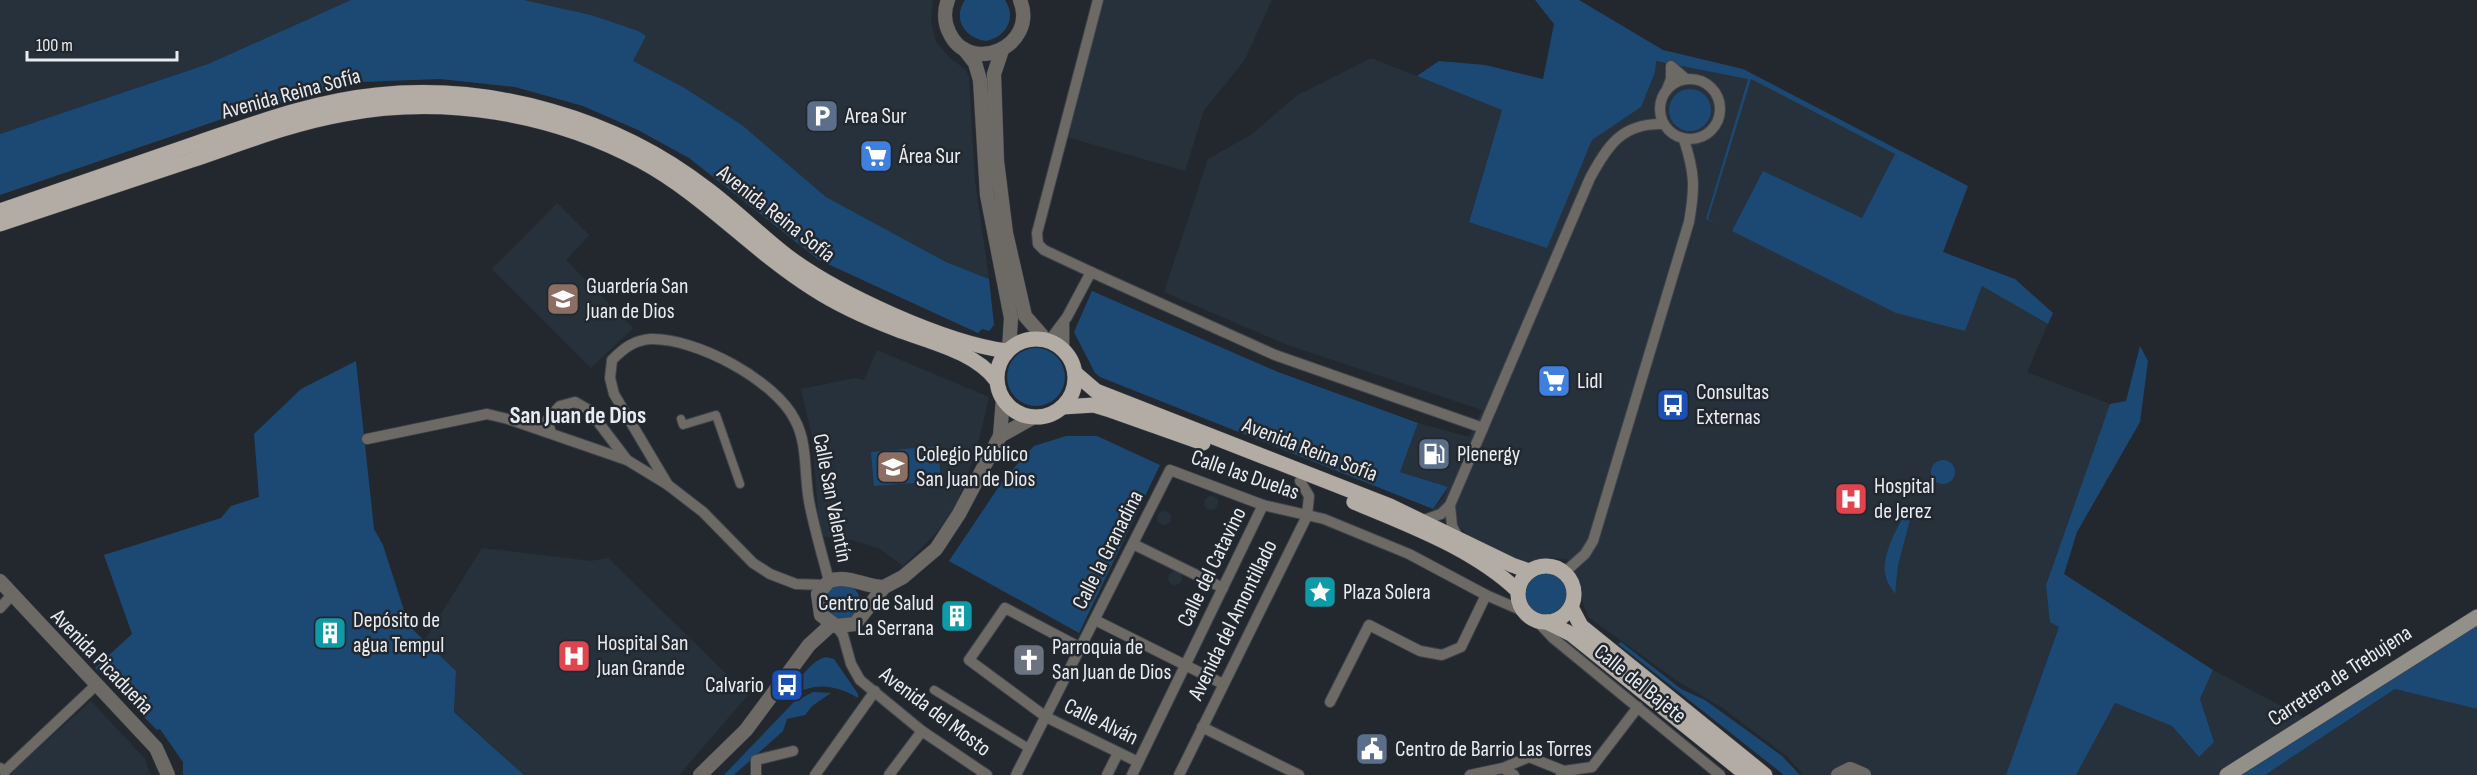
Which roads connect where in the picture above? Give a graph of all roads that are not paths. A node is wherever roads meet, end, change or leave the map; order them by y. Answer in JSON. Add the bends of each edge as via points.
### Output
{"nodes":[{"id":1,"x":1020,"y":0,"type":"edge"},
{"id":2,"x":1098,"y":0,"type":"edge"},
{"id":3,"x":947,"y":1,"type":"edge"},
{"id":4,"x":964,"y":49,"type":"junction"},
{"id":5,"x":1002,"y":50,"type":"junction"},
{"id":6,"x":1686,"y":79,"type":"junction"},
{"id":7,"x":1667,"y":89,"type":"junction"},
{"id":8,"x":1663,"y":124,"type":"junction"},
{"id":9,"x":1684,"y":140,"type":"junction"},
{"id":10,"x":0,"y":211,"type":"edge"},
{"id":11,"x":0,"y":225,"type":"edge"},
{"id":12,"x":1091,"y":272,"type":"junction"},
{"id":13,"x":1064,"y":323,"type":"junction"},
{"id":14,"x":1048,"y":341,"type":"junction"},
{"id":15,"x":1064,"y":350,"type":"junction"},
{"id":16,"x":1008,"y":351,"type":"junction"},
{"id":17,"x":1075,"y":373,"type":"junction"},
{"id":18,"x":996,"y":380,"type":"junction"},
{"id":19,"x":1003,"y":399,"type":"junction"},
{"id":20,"x":1062,"y":407,"type":"junction"},
{"id":21,"x":1034,"y":417,"type":"junction"},
{"id":22,"x":681,"y":419,"type":"dead end"},
{"id":23,"x":1484,"y":428,"type":"junction"},
{"id":24,"x":551,"y":433,"type":"junction"},
{"id":25,"x":1000,"y":436,"type":"junction"},
{"id":26,"x":367,"y":439,"type":"dead end"},
{"id":27,"x":627,"y":460,"type":"junction"},
{"id":28,"x":1170,"y":470,"type":"joint"},
{"id":29,"x":1300,"y":481,"type":"junction"},
{"id":30,"x":740,"y":484,"type":"dead end"},
{"id":31,"x":668,"y":485,"type":"junction"},
{"id":32,"x":1263,"y":505,"type":"junction"},
{"id":33,"x":1450,"y":505,"type":"junction"},
{"id":34,"x":1307,"y":516,"type":"junction"},
{"id":35,"x":1421,"y":521,"type":"junction"},
{"id":36,"x":1459,"y":539,"type":"junction"},
{"id":37,"x":1133,"y":544,"type":"junction"},
{"id":38,"x":1529,"y":571,"type":"junction"},
{"id":39,"x":1565,"y":572,"type":"junction"},
{"id":40,"x":0,"y":582,"type":"edge"},
{"id":41,"x":856,"y":582,"type":"junction"},
{"id":42,"x":827,"y":583,"type":"junction"},
{"id":43,"x":796,"y":584,"type":"junction"},
{"id":44,"x":884,"y":587,"type":"junction"},
{"id":45,"x":1224,"y":588,"type":"junction"},
{"id":46,"x":1518,"y":591,"type":"junction"},
{"id":47,"x":1486,"y":595,"type":"junction"},
{"id":48,"x":11,"y":596,"type":"junction"},
{"id":49,"x":1571,"y":607,"type":"junction"},
{"id":50,"x":0,"y":608,"type":"edge"},
{"id":51,"x":818,"y":608,"type":"junction"},
{"id":52,"x":866,"y":608,"type":"junction"},
{"id":53,"x":1523,"y":611,"type":"junction"},
{"id":54,"x":2477,"y":616,"type":"edge"},
{"id":55,"x":1095,"y":620,"type":"junction"},
{"id":56,"x":1542,"y":621,"type":"junction"},
{"id":57,"x":855,"y":624,"type":"junction"},
{"id":58,"x":834,"y":625,"type":"junction"},
{"id":59,"x":809,"y":645,"type":"junction"},
{"id":60,"x":847,"y":646,"type":"junction"},
{"id":61,"x":1081,"y":648,"type":"junction"},
{"id":62,"x":1186,"y":665,"type":"junction"},
{"id":63,"x":1224,"y":684,"type":"junction"},
{"id":64,"x":96,"y":687,"type":"junction"},
{"id":65,"x":934,"y":690,"type":"dead end"},
{"id":66,"x":875,"y":691,"type":"junction"},
{"id":67,"x":1330,"y":702,"type":"dead end"},
{"id":68,"x":1638,"y":707,"type":"junction"},
{"id":69,"x":1046,"y":717,"type":"junction"},
{"id":70,"x":1202,"y":727,"type":"junction"},
{"id":71,"x":922,"y":731,"type":"junction"},
{"id":72,"x":1030,"y":748,"type":"junction"},
{"id":73,"x":793,"y":750,"type":"dead end"},
{"id":74,"x":1118,"y":753,"type":"junction"},
{"id":75,"x":1138,"y":762,"type":"junction"},
{"id":76,"x":1503,"y":768,"type":"junction"},
{"id":77,"x":2,"y":770,"type":"edge"},
{"id":78,"x":1563,"y":773,"type":"edge"},
{"id":79,"x":168,"y":775,"type":"edge"},
{"id":80,"x":700,"y":775,"type":"edge"},
{"id":81,"x":756,"y":775,"type":"edge"},
{"id":82,"x":814,"y":775,"type":"edge"},
{"id":83,"x":889,"y":775,"type":"edge"},
{"id":84,"x":987,"y":775,"type":"edge"},
{"id":85,"x":1016,"y":775,"type":"edge"},
{"id":86,"x":1107,"y":775,"type":"edge"},
{"id":87,"x":1132,"y":775,"type":"edge"},
{"id":88,"x":1179,"y":775,"type":"edge"},
{"id":89,"x":1299,"y":775,"type":"edge"},
{"id":90,"x":1470,"y":775,"type":"edge"},
{"id":91,"x":1514,"y":775,"type":"edge"},
{"id":92,"x":1720,"y":775,"type":"edge"},
{"id":93,"x":1747,"y":775,"type":"edge"},
{"id":94,"x":1765,"y":775,"type":"edge"},
{"id":95,"x":1838,"y":775,"type":"edge"},
{"id":96,"x":1864,"y":775,"type":"edge"},
{"id":97,"x":2227,"y":775,"type":"edge"}],
"edges":[{"from":1,"to":5,"type":"street","via":[[1022,26],[1018,36]]},
{"from":2,"to":12,"type":"street","via":[[1037,233],[1038,244],[1044,250]]},
{"from":3,"to":4,"type":"street","via":[[946,25]]},
{"from":4,"to":5,"type":"street","via":[[983,55]]},
{"from":4,"to":16,"type":"street","via":[[975,63],[980,80],[987,195],[1011,318]]},
{"from":5,"to":14,"type":"street","via":[[994,74],[997,161],[1006,233],[1025,316]]},
{"from":6,"to":7,"type":"street"},
{"from":6,"to":7,"type":"street","via":[[1671,66]]},
{"from":6,"to":9,"type":"street","via":[[1706,84],[1719,100],[1720,111],[1718,121],[1704,136]]},
{"from":7,"to":8,"type":"street","via":[[1659,106]]},
{"from":8,"to":9,"type":"street"},
{"from":8,"to":23,"type":"street","via":[[1645,123],[1628,130],[1606,148]]},
{"from":9,"to":39,"type":"street","via":[[1694,168],[1689,222],[1593,541]]},
{"from":10,"to":16,"type":"main road","name":"Avenida Reina Sofía","via":[[239,129],[339,101],[421,93],[508,101],[555,112],[644,148],[706,188],[789,257],[833,285],[975,346]]},
{"from":11,"to":18,"type":"main road","name":"Avenida Reina Sofía","via":[[306,122],[379,108],[466,108],[506,114],[553,125],[640,160],[699,199],[781,268],[819,293],[980,363]]},
{"from":12,"to":13,"type":"street"},
{"from":12,"to":23,"type":"street","via":[[1275,355]]},
{"from":13,"to":14,"type":"street"},
{"from":13,"to":15,"type":"street"},
{"from":14,"to":15,"type":"main road"},
{"from":14,"to":16,"type":"main road","via":[[1026,339]]},
{"from":15,"to":17,"type":"main road","name":"Avenida Reina Sofía"},
{"from":16,"to":18,"type":"main road","via":[[998,367]]},
{"from":17,"to":20,"type":"main road","via":[[1075,386]]},
{"from":17,"to":35,"type":"main road","name":"Avenida Reina Sofía","via":[[1096,391]]},
{"from":18,"to":19,"type":"main road","name":"Avenida Reina Sofía"},
{"from":19,"to":21,"type":"main road","via":[[1016,412]]},
{"from":19,"to":25,"type":"street"},
{"from":20,"to":21,"type":"main road","name":"Avenida Reina Sofía","via":[[1052,414]]},
{"from":20,"to":29,"type":"main road","name":"Avenida Reina Sofía","via":[[1094,405],[1107,409]]},
{"from":21,"to":25,"type":"street"},
{"from":22,"to":30,"type":"street","via":[[683,425],[716,415]]},
{"from":23,"to":33,"type":"street"},
{"from":24,"to":26,"type":"street","via":[[487,414]]},
{"from":24,"to":27,"type":"street"},
{"from":24,"to":27,"type":"street","via":[[547,420],[567,402],[582,404]]},
{"from":25,"to":44,"type":"street","via":[[936,549],[903,577]]},
{"from":27,"to":31,"type":"street"},
{"from":28,"to":32,"type":"street","name":"Calle las Duelas"},
{"from":28,"to":37,"type":"street","name":"Calle la Granadina"},
{"from":29,"to":34,"type":"street","via":[[1309,496]]},
{"from":29,"to":46,"type":"main road","name":"Avenida Reina Sofía","via":[[1444,543],[1489,567]]},
{"from":31,"to":42,"type":"street","name":"Calle San Valentín","via":[[614,394],[610,378],[612,360],[625,346],[653,339],[691,346],[717,357],[767,388],[795,418],[802,435],[816,541]]},
{"from":31,"to":43,"type":"street","via":[[703,512],[753,563]]},
{"from":32,"to":34,"type":"street","name":"Calle las Duelas"},
{"from":32,"to":45,"type":"street","name":"Calle del Catavino"},
{"from":33,"to":35,"type":"street","via":[[1441,514]]},
{"from":33,"to":36,"type":"street","via":[[1452,526]]},
{"from":34,"to":47,"type":"street","via":[[1324,519],[1408,554]]},
{"from":34,"to":63,"type":"street","name":"Avenida del Amontillado"},
{"from":35,"to":36,"type":"main road","name":"Avenida Reina Sofía"},
{"from":36,"to":38,"type":"main road","name":"Avenida Reina Sofía"},
{"from":37,"to":45,"type":"street"},
{"from":37,"to":55,"type":"street","name":"Calle la Granadina"},
{"from":38,"to":39,"type":"main road","via":[[1551,566]]},
{"from":38,"to":46,"type":"main road"},
{"from":39,"to":49,"type":"main road","via":[[1574,588]]},
{"from":40,"to":48,"type":"street","name":"Avenida Picadueña"},
{"from":41,"to":42,"type":"street","via":[[848,578]]},
{"from":41,"to":44,"type":"street"},
{"from":41,"to":52,"type":"street","via":[[863,589]]},
{"from":42,"to":43,"type":"street"},
{"from":42,"to":51,"type":"street","via":[[818,594]]},
{"from":43,"to":51,"type":"street","via":[[810,594]]},
{"from":44,"to":52,"type":"street"},
{"from":45,"to":62,"type":"street","name":"Calle del Catavino"},
{"from":46,"to":53,"type":"main road"},
{"from":47,"to":53,"type":"street"},
{"from":47,"to":67,"type":"street","via":[[1461,647],[1442,655],[1420,651],[1369,625]]},
{"from":48,"to":50,"type":"street"},
{"from":48,"to":64,"type":"street","name":"Avenida Picadueña"},
{"from":49,"to":56,"type":"main road","via":[[1561,618]]},
{"from":49,"to":94,"type":"main road","via":[[1581,626]]},
{"from":51,"to":58,"type":"street"},
{"from":51,"to":59,"type":"street","via":[[816,629]]},
{"from":52,"to":57,"type":"street"},
{"from":53,"to":56,"type":"main road"},
{"from":54,"to":97,"type":"main road","name":"Carretera de Trebujena"},
{"from":55,"to":61,"type":"street","name":"Calle la Granadina"},
{"from":55,"to":62,"type":"street"},
{"from":56,"to":68,"type":"street","name":"Calle del Bajete","via":[[1553,638]]},
{"from":56,"to":93,"type":"main road","via":[[1571,634]]},
{"from":57,"to":58,"type":"street"},
{"from":57,"to":60,"type":"street"},
{"from":58,"to":59,"type":"street"},
{"from":58,"to":60,"type":"street","name":"Avenida del Mosto"},
{"from":59,"to":80,"type":"street","via":[[746,730]]},
{"from":60,"to":66,"type":"street","name":"Avenida del Mosto","via":[[860,680]]},
{"from":61,"to":69,"type":"street","name":"Calle la Granadina"},
{"from":61,"to":69,"type":"street","name":"Calle Alván","via":[[1005,608],[969,660]]},
{"from":62,"to":63,"type":"street"},
{"from":62,"to":75,"type":"street","name":"Calle del Catavino"},
{"from":63,"to":70,"type":"street","name":"Avenida del Amontillado"},
{"from":64,"to":77,"type":"street"},
{"from":64,"to":79,"type":"street","name":"Avenida Picadueña","via":[[156,748]]},
{"from":65,"to":72,"type":"street"},
{"from":66,"to":71,"type":"street","name":"Avenida del Mosto"},
{"from":66,"to":82,"type":"street"},
{"from":68,"to":78,"type":"street","via":[[1592,767]]},
{"from":68,"to":92,"type":"street","name":"Calle del Bajete"},
{"from":69,"to":72,"type":"street","name":"Calle la Granadina"},
{"from":69,"to":74,"type":"street","name":"Calle Alván"},
{"from":70,"to":88,"type":"street","name":"Avenida del Amontillado"},
{"from":70,"to":89,"type":"street"},
{"from":71,"to":83,"type":"street"},
{"from":71,"to":84,"type":"street","name":"Avenida del Mosto"},
{"from":72,"to":85,"type":"street","name":"Calle la Granadina"},
{"from":73,"to":81,"type":"street","via":[[756,760]]},
{"from":74,"to":75,"type":"street","name":"Calle Alván"},
{"from":74,"to":86,"type":"street"},
{"from":75,"to":87,"type":"street","name":"Calle del Catavino"},
{"from":76,"to":78,"type":"street","via":[[1529,757]]},
{"from":76,"to":90,"type":"street"},
{"from":76,"to":91,"type":"street"},
{"from":95,"to":96,"type":"street","via":[[1850,769]]}]}
